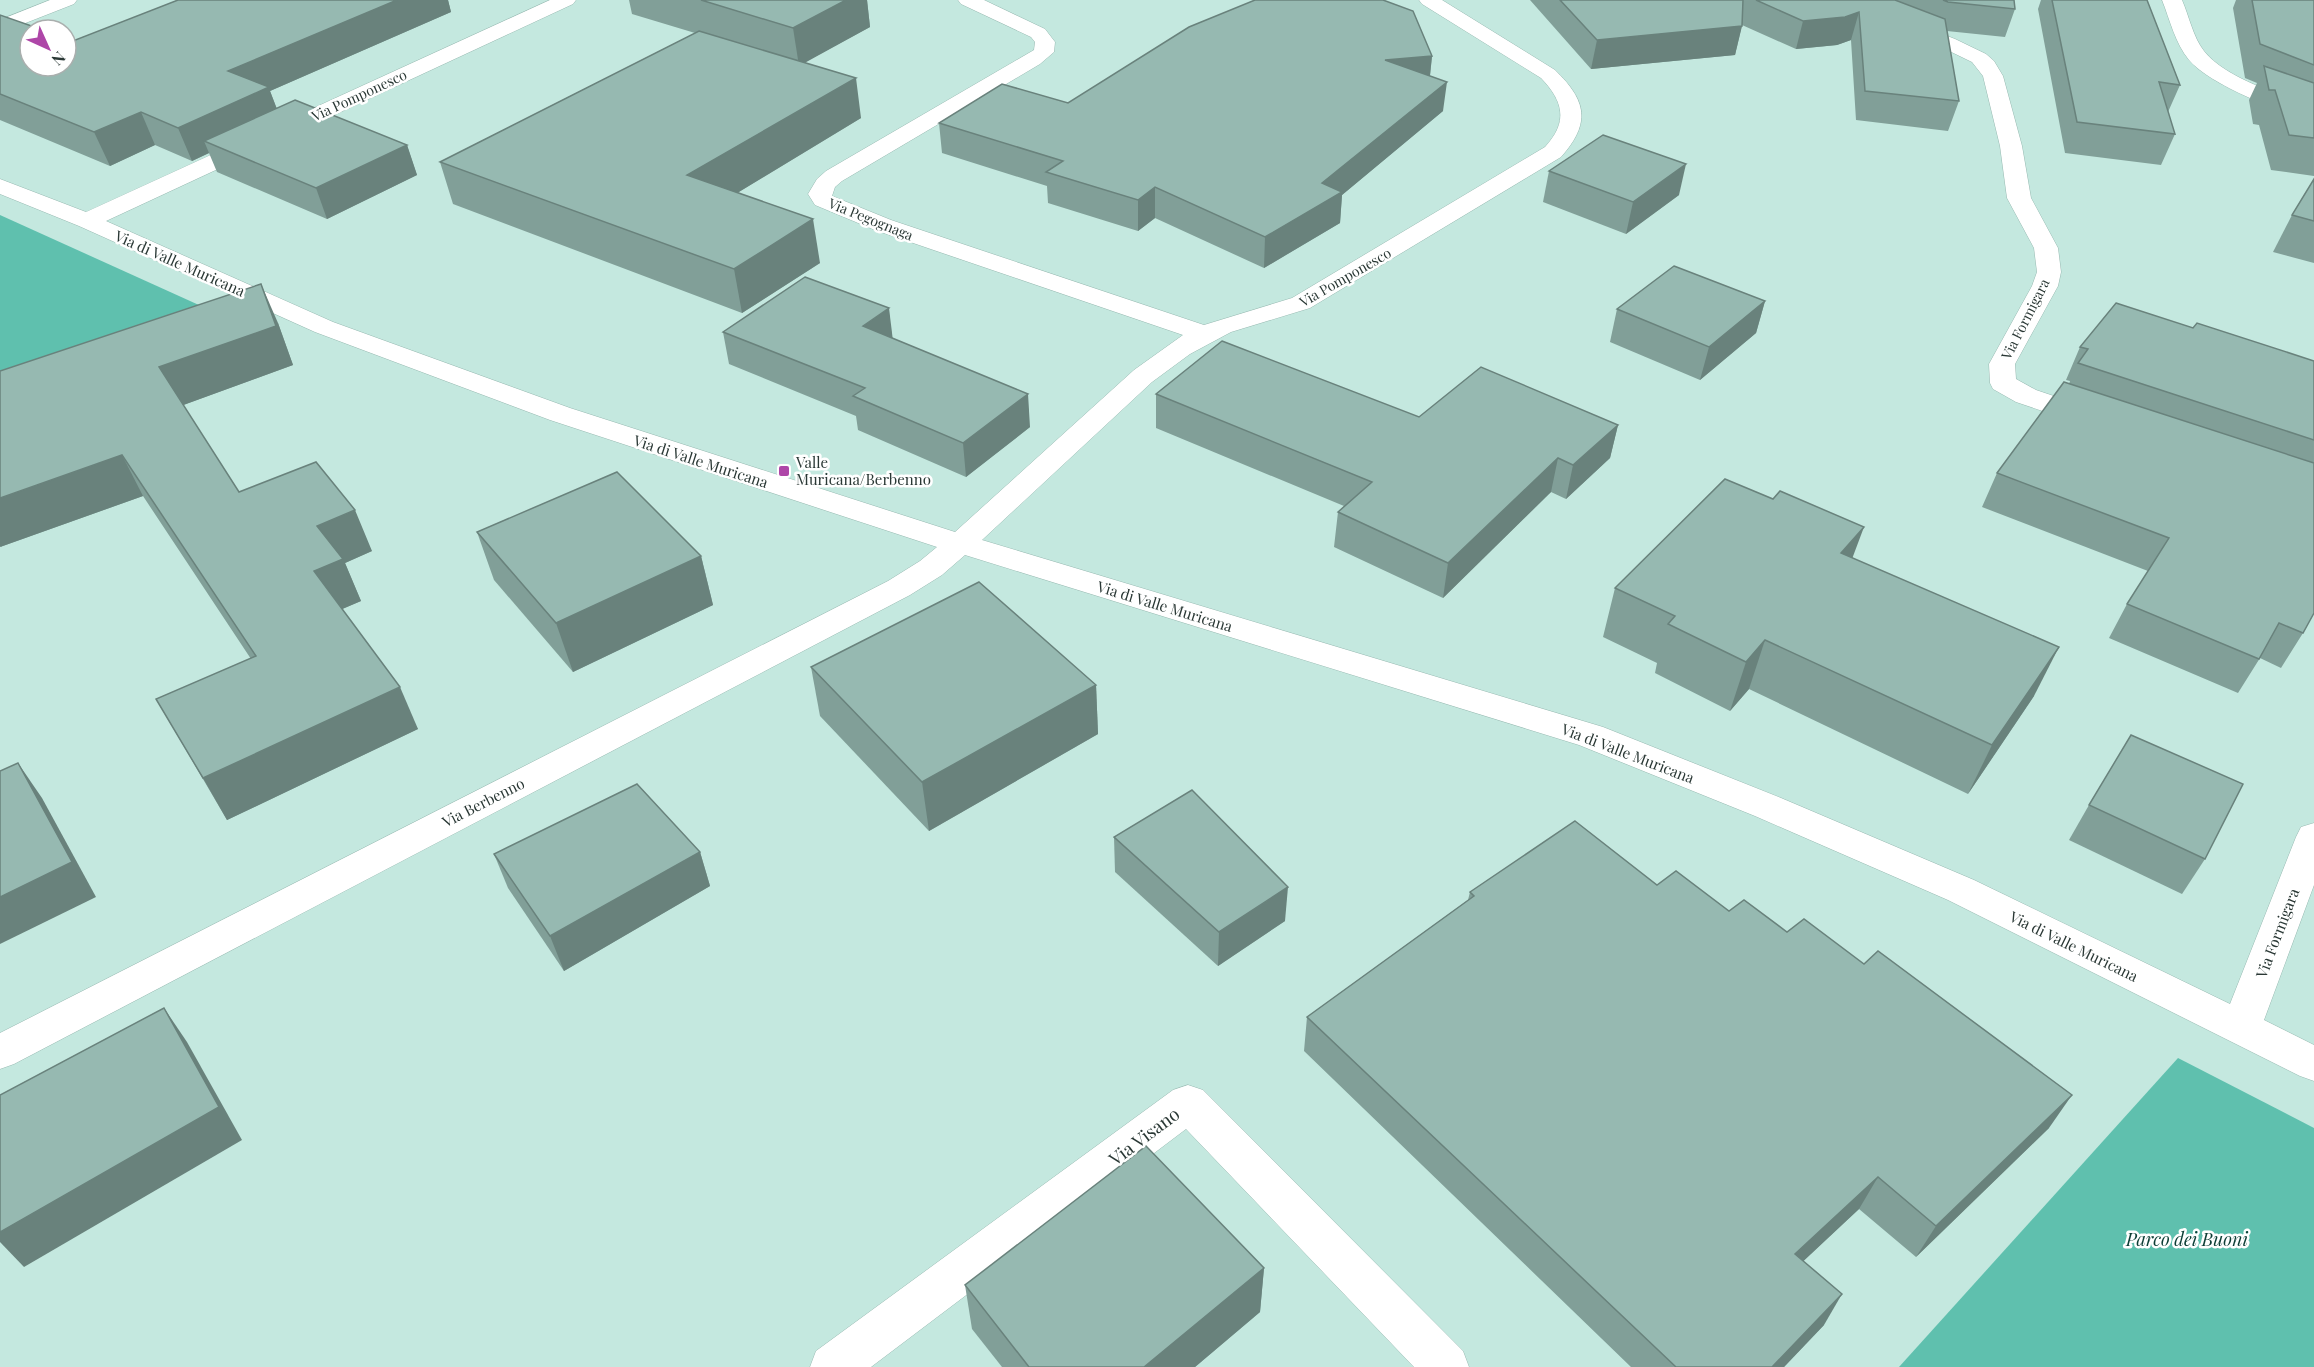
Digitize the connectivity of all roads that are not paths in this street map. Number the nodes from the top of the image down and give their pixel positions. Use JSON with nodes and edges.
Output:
{"nodes":[{"id":1,"x":67,"y":0,"type":"edge"},
{"id":2,"x":566,"y":0,"type":"edge"},
{"id":3,"x":968,"y":0,"type":"edge"},
{"id":4,"x":1429,"y":0,"type":"edge"},
{"id":5,"x":1836,"y":0,"type":"edge"},
{"id":6,"x":2172,"y":0,"type":"edge"},
{"id":7,"x":0,"y":27,"type":"edge"},
{"id":8,"x":2314,"y":115,"type":"edge"},
{"id":9,"x":0,"y":186,"type":"edge"},
{"id":10,"x":87,"y":221,"type":"junction"},
{"id":11,"x":1205,"y":334,"type":"junction"},
{"id":12,"x":2114,"y":426,"type":"edge"},
{"id":13,"x":961,"y":543,"type":"junction"},
{"id":14,"x":2314,"y":837,"type":"edge"},
{"id":15,"x":2241,"y":1028,"type":"junction"},
{"id":16,"x":0,"y":1052,"type":"edge"},
{"id":17,"x":2314,"y":1064,"type":"edge"},
{"id":18,"x":833,"y":1367,"type":"edge"},
{"id":19,"x":1446,"y":1367,"type":"edge"}],
"edges":[{"from":1,"to":7,"type":"street"},
{"from":2,"to":10,"type":"street","name":"Via Pomponesco"},
{"from":3,"to":11,"type":"street","name":"Via Pegognaga"},
{"from":4,"to":11,"type":"street","name":"Via Pomponesco"},
{"from":5,"to":12,"type":"street","name":"Via Formigara"},
{"from":6,"to":8,"type":"street"},
{"from":9,"to":10,"type":"street","name":"Via di Valle Muricana"},
{"from":10,"to":13,"type":"street","name":"Via di Valle Muricana"},
{"from":11,"to":13,"type":"street","name":"Via Pomponesco"},
{"from":13,"to":15,"type":"street","name":"Via di Valle Muricana"},
{"from":13,"to":16,"type":"street","name":"Via Berbenno"},
{"from":14,"to":15,"type":"street","name":"Via Formigara"},
{"from":15,"to":17,"type":"street","name":"Via di Valle Muricana"},
{"from":18,"to":19,"type":"street","name":"Via Visano"}]}
